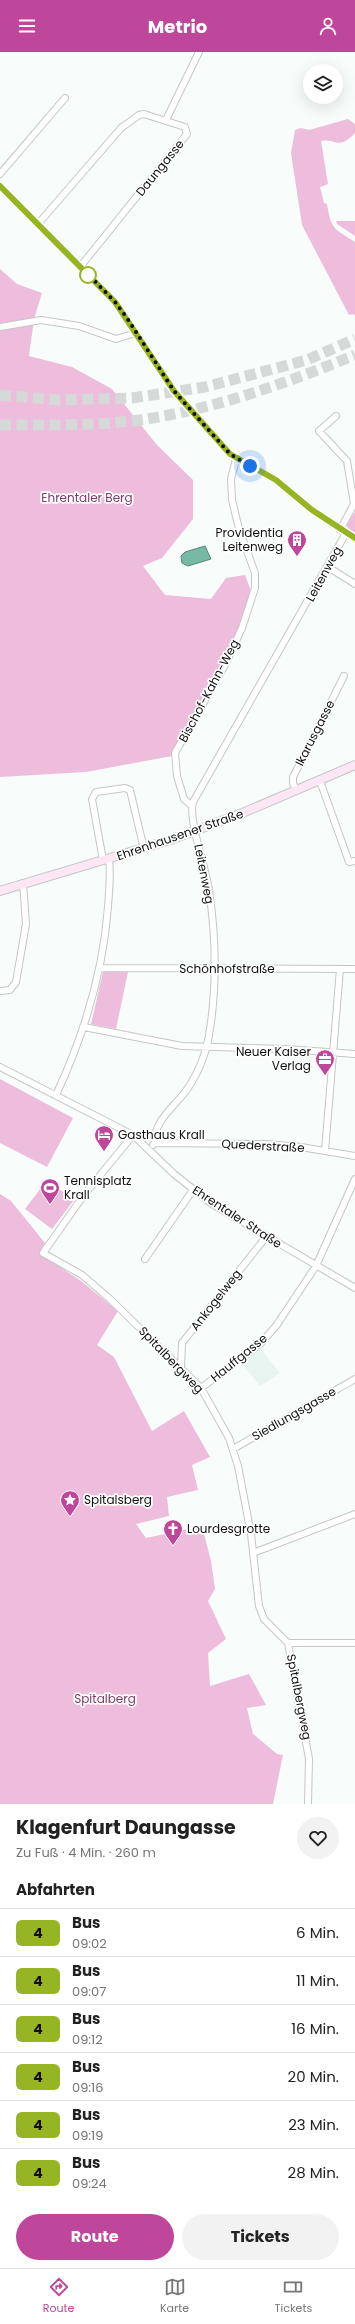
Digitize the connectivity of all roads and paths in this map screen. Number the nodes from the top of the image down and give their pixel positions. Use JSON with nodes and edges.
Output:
{"nodes":[{"id":1,"x":199,"y":52,"type":"edge"},
{"id":2,"x":65,"y":98,"type":"dead end"},
{"id":3,"x":166,"y":120,"type":"junction"},
{"id":4,"x":0,"y":174,"type":"edge"},
{"id":5,"x":0,"y":186,"type":"edge"},
{"id":6,"x":38,"y":224,"type":"junction"},
{"id":7,"x":80,"y":267,"type":"junction"},
{"id":8,"x":0,"y":327,"type":"edge"},
{"id":9,"x":136,"y":333,"type":"junction"},
{"id":10,"x":336,"y":416,"type":"dead end"},
{"id":11,"x":236,"y":459,"type":"junction"},
{"id":12,"x":343,"y":531,"type":"junction"},
{"id":13,"x":355,"y":538,"type":"edge"},
{"id":14,"x":328,"y":567,"type":"junction"},
{"id":15,"x":355,"y":584,"type":"edge"},
{"id":16,"x":344,"y":676,"type":"dead end"},
{"id":17,"x":355,"y":765,"type":"edge"},
{"id":18,"x":320,"y":781,"type":"junction"},
{"id":19,"x":296,"y":792,"type":"junction"},
{"id":20,"x":192,"y":806,"type":"junction"},
{"id":21,"x":195,"y":831,"type":"junction"},
{"id":22,"x":144,"y":849,"type":"junction"},
{"id":23,"x":106,"y":859,"type":"junction"},
{"id":24,"x":355,"y":861,"type":"edge"},
{"id":25,"x":23,"y":883,"type":"junction"},
{"id":26,"x":0,"y":891,"type":"edge"},
{"id":27,"x":100,"y":968,"type":"junction"},
{"id":28,"x":215,"y":969,"type":"junction"},
{"id":29,"x":340,"y":969,"type":"junction"},
{"id":30,"x":355,"y":969,"type":"edge"},
{"id":31,"x":0,"y":990,"type":"edge"},
{"id":32,"x":84,"y":1027,"type":"junction"},
{"id":33,"x":207,"y":1047,"type":"junction"},
{"id":34,"x":333,"y":1051,"type":"junction"},
{"id":35,"x":355,"y":1054,"type":"edge"},
{"id":36,"x":0,"y":1068,"type":"edge"},
{"id":37,"x":56,"y":1095,"type":"junction"},
{"id":38,"x":132,"y":1135,"type":"junction"},
{"id":39,"x":155,"y":1143,"type":"junction"},
{"id":40,"x":149,"y":1150,"type":"junction"},
{"id":41,"x":325,"y":1151,"type":"junction"},
{"id":42,"x":355,"y":1156,"type":"edge"},
{"id":43,"x":355,"y":1179,"type":"edge"},
{"id":44,"x":193,"y":1190,"type":"junction"},
{"id":45,"x":266,"y":1237,"type":"junction"},
{"id":46,"x":145,"y":1259,"type":"dead end"},
{"id":47,"x":316,"y":1266,"type":"junction"},
{"id":48,"x":355,"y":1288,"type":"edge"},
{"id":49,"x":181,"y":1368,"type":"junction"},
{"id":50,"x":355,"y":1379,"type":"edge"},
{"id":51,"x":201,"y":1388,"type":"junction"},
{"id":52,"x":233,"y":1449,"type":"junction"},
{"id":53,"x":355,"y":1514,"type":"edge"},
{"id":54,"x":253,"y":1552,"type":"junction"},
{"id":55,"x":288,"y":1643,"type":"junction"},
{"id":56,"x":355,"y":1643,"type":"edge"},
{"id":57,"x":308,"y":1804,"type":"edge"}],
"edges":[{"from":1,"to":3,"type":"street"},
{"from":2,"to":4,"type":"street"},
{"from":3,"to":6,"type":"street","name":"Daungasse"},
{"from":3,"to":7,"type":"street","name":"Daungasse"},
{"from":5,"to":6,"type":"street"},
{"from":6,"to":7,"type":"street"},
{"from":7,"to":9,"type":"street"},
{"from":8,"to":9,"type":"street"},
{"from":9,"to":11,"type":"street"},
{"from":10,"to":12,"type":"street","name":"Leitenweg"},
{"from":11,"to":12,"type":"street"},
{"from":11,"to":20,"type":"street","name":"Bischof-Kahn-Weg"},
{"from":12,"to":13,"type":"street"},
{"from":12,"to":14,"type":"street","name":"Leitenweg"},
{"from":14,"to":15,"type":"street"},
{"from":14,"to":20,"type":"street","name":"Leitenweg"},
{"from":16,"to":19,"type":"street","name":"Ikarusgasse"},
{"from":17,"to":18,"type":"street","name":"Ehrenhausener Straße"},
{"from":18,"to":19,"type":"street","name":"Ehrenhausener Straße"},
{"from":18,"to":24,"type":"street"},
{"from":19,"to":21,"type":"street","name":"Ehrenhausener Straße"},
{"from":20,"to":21,"type":"street","name":"Leitenweg"},
{"from":21,"to":22,"type":"street","name":"Ehrenhausener Straße"},
{"from":21,"to":28,"type":"street","name":"Leitenweg"},
{"from":22,"to":23,"type":"street","name":"Ehrenhausener Straße"},
{"from":22,"to":23,"type":"street"},
{"from":23,"to":25,"type":"street","name":"Ehrenhausener Straße"},
{"from":23,"to":27,"type":"street"},
{"from":25,"to":26,"type":"street","name":"Ehrenhausener Straße"},
{"from":25,"to":31,"type":"street"},
{"from":27,"to":28,"type":"street","name":"Schönhofstraße"},
{"from":27,"to":32,"type":"street"},
{"from":28,"to":29,"type":"street","name":"Schönhofstraße"},
{"from":28,"to":33,"type":"street","name":"Leitenweg"},
{"from":29,"to":30,"type":"street","name":"Schönhofstraße"},
{"from":29,"to":34,"type":"street"},
{"from":32,"to":33,"type":"street"},
{"from":32,"to":37,"type":"street"},
{"from":33,"to":34,"type":"street"},
{"from":33,"to":39,"type":"street","name":"Leitenweg"},
{"from":34,"to":35,"type":"street"},
{"from":34,"to":41,"type":"street"},
{"from":36,"to":37,"type":"street","name":"Ehrentaler Straße"},
{"from":37,"to":38,"type":"street","name":"Ehrentaler Straße"},
{"from":38,"to":40,"type":"street","name":"Ehrentaler Straße"},
{"from":38,"to":49,"type":"street","name":"Spitalbergweg"},
{"from":39,"to":40,"type":"street"},
{"from":39,"to":41,"type":"street","name":"Quederstraße"},
{"from":40,"to":44,"type":"street","name":"Ehrentaler Straße"},
{"from":41,"to":42,"type":"street","name":"Quederstraße"},
{"from":43,"to":47,"type":"street","name":"Hauffgasse"},
{"from":44,"to":45,"type":"street","name":"Ehrentaler Straße"},
{"from":44,"to":46,"type":"street"},
{"from":45,"to":47,"type":"street","name":"Ehrentaler Straße"},
{"from":45,"to":49,"type":"street","name":"Ankogelweg"},
{"from":47,"to":48,"type":"street","name":"Ehrentaler Straße"},
{"from":47,"to":51,"type":"street","name":"Hauffgasse"},
{"from":49,"to":51,"type":"street","name":"Spitalbergweg"},
{"from":50,"to":52,"type":"street","name":"Siedlungsgasse"},
{"from":51,"to":52,"type":"street","name":"Spitalbergweg"},
{"from":52,"to":54,"type":"street","name":"Spitalbergweg"},
{"from":53,"to":54,"type":"street"},
{"from":54,"to":55,"type":"street","name":"Spitalbergweg"},
{"from":55,"to":56,"type":"street"},
{"from":55,"to":57,"type":"street","name":"Spitalbergweg"}]}
